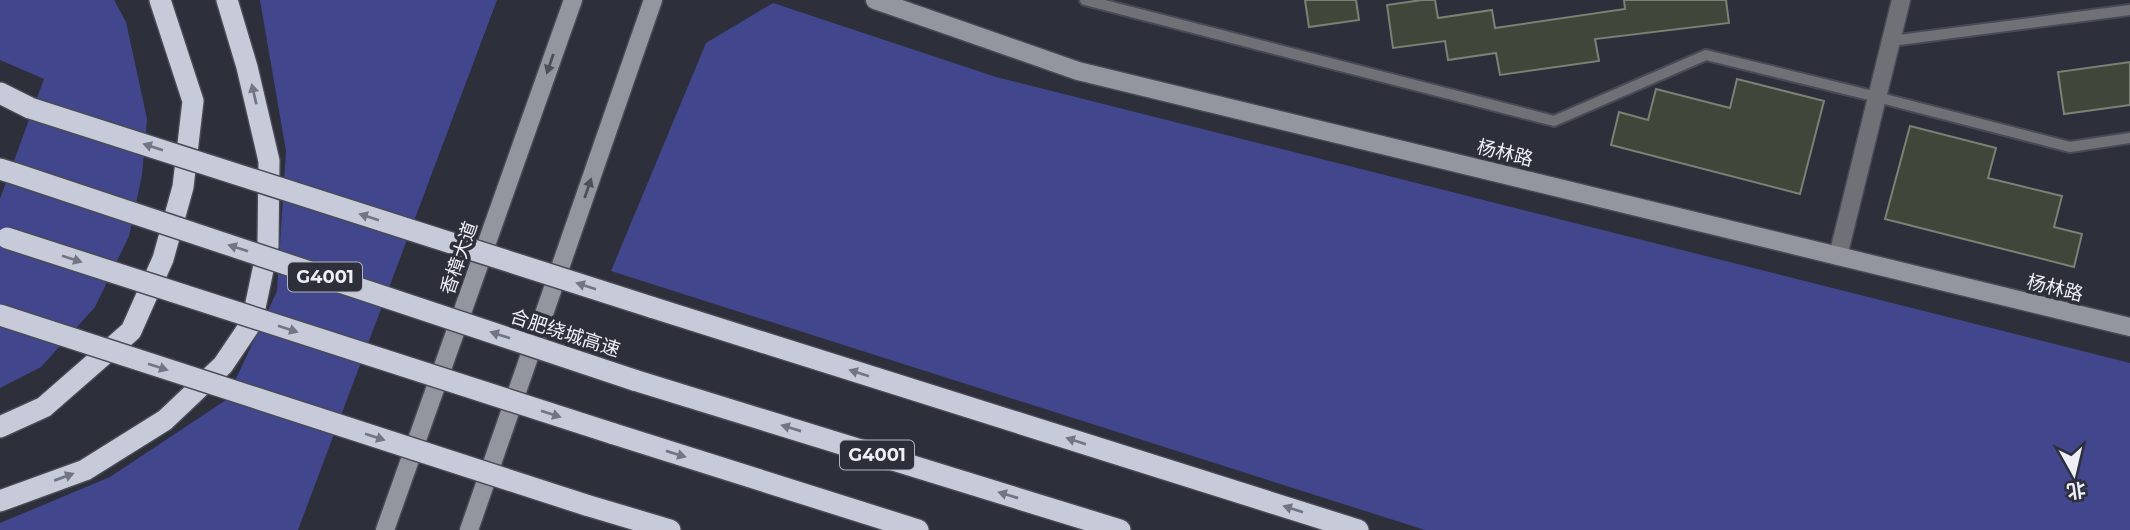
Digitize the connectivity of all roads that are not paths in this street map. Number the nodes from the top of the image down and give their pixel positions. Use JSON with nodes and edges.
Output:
{"nodes":[{"id":1,"x":160,"y":0,"type":"edge"},
{"id":2,"x":227,"y":0,"type":"edge"},
{"id":3,"x":573,"y":0,"type":"edge"},
{"id":4,"x":653,"y":0,"type":"edge"},
{"id":5,"x":875,"y":0,"type":"edge"},
{"id":6,"x":1085,"y":0,"type":"edge"},
{"id":7,"x":1901,"y":0,"type":"edge"},
{"id":8,"x":2130,"y":10,"type":"edge"},
{"id":9,"x":1891,"y":41,"type":"junction"},
{"id":10,"x":0,"y":93,"type":"edge"},
{"id":11,"x":1877,"y":97,"type":"junction"},
{"id":12,"x":2130,"y":138,"type":"edge"},
{"id":13,"x":8,"y":171,"type":"edge"},
{"id":14,"x":4,"y":236,"type":"edge"},
{"id":15,"x":1838,"y":256,"type":"junction"},
{"id":16,"x":0,"y":315,"type":"edge"},
{"id":17,"x":2130,"y":327,"type":"edge"},
{"id":18,"x":0,"y":427,"type":"edge"},
{"id":19,"x":0,"y":500,"type":"edge"},
{"id":20,"x":385,"y":530,"type":"edge"},
{"id":21,"x":469,"y":530,"type":"edge"},
{"id":22,"x":670,"y":530,"type":"edge"},
{"id":23,"x":918,"y":530,"type":"edge"},
{"id":24,"x":1120,"y":530,"type":"edge"},
{"id":25,"x":1358,"y":530,"type":"edge"}],
"edges":[{"from":1,"to":18,"type":"highway"},
{"from":19,"to":2,"type":"highway","one_way":true},
{"from":3,"to":20,"type":"street","name":"香樟大道","one_way":true},
{"from":21,"to":4,"type":"street","one_way":true},
{"from":5,"to":15,"type":"street","name":"杨林路"},
{"from":6,"to":11,"type":"lane"},
{"from":7,"to":9,"type":"street"},
{"from":8,"to":9,"type":"lane"},
{"from":9,"to":11,"type":"street"},
{"from":25,"to":10,"type":"highway","one_way":true,"bridge":true},
{"from":11,"to":12,"type":"lane"},
{"from":11,"to":15,"type":"street"},
{"from":24,"to":13,"type":"highway","name":"合肥绕城高速","number":"G4001","one_way":true,"bridge":true},
{"from":14,"to":23,"type":"highway","one_way":true,"bridge":true},
{"from":15,"to":17,"type":"street","name":"杨林路"},
{"from":16,"to":22,"type":"highway","one_way":true,"bridge":true}]}
